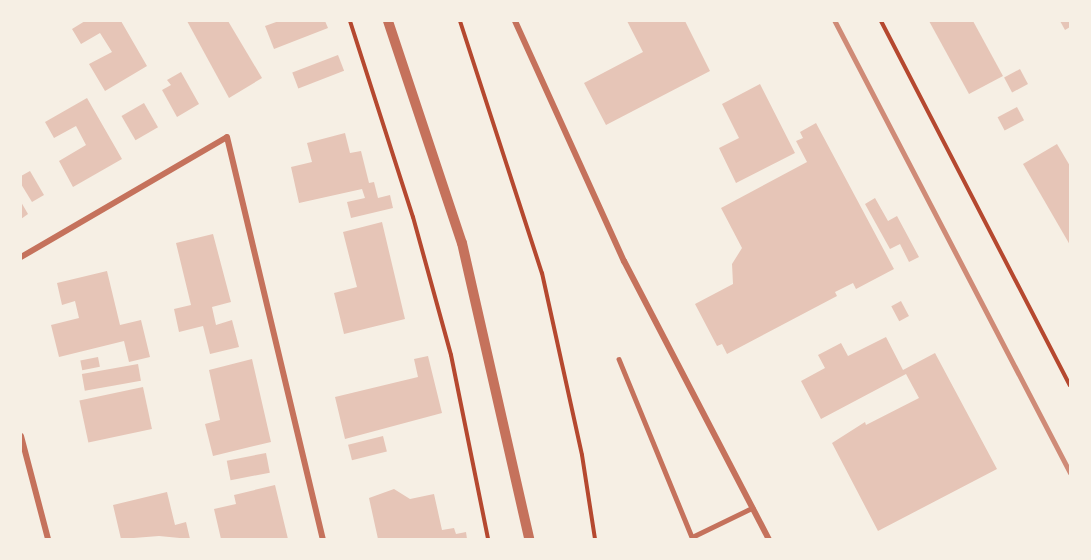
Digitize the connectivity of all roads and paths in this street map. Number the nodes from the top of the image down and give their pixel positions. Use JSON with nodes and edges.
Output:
{"nodes":[{"id":1,"x":350,"y":21,"type":"edge"},
{"id":2,"x":388,"y":21,"type":"edge"},
{"id":3,"x":460,"y":21,"type":"edge"},
{"id":4,"x":515,"y":21,"type":"edge"},
{"id":5,"x":881,"y":21,"type":"edge"},
{"id":6,"x":21,"y":257,"type":"edge"},
{"id":7,"x":619,"y":359,"type":"dead end"},
{"id":8,"x":1070,"y":385,"type":"edge"},
{"id":9,"x":21,"y":436,"type":"edge"},
{"id":10,"x":752,"y":508,"type":"junction"},
{"id":11,"x":48,"y":539,"type":"edge"},
{"id":12,"x":323,"y":539,"type":"edge"},
{"id":13,"x":488,"y":539,"type":"edge"},
{"id":14,"x":529,"y":539,"type":"edge"},
{"id":15,"x":595,"y":539,"type":"edge"},
{"id":16,"x":769,"y":539,"type":"edge"}],
"edges":[{"from":1,"to":13,"type":"path"},
{"from":2,"to":14,"type":"street"},
{"from":3,"to":15,"type":"path"},
{"from":4,"to":10,"type":"street"},
{"from":5,"to":8,"type":"path"},
{"from":6,"to":12,"type":"street"},
{"from":7,"to":10,"type":"lane"},
{"from":9,"to":11,"type":"street"},
{"from":10,"to":16,"type":"street"}]}
